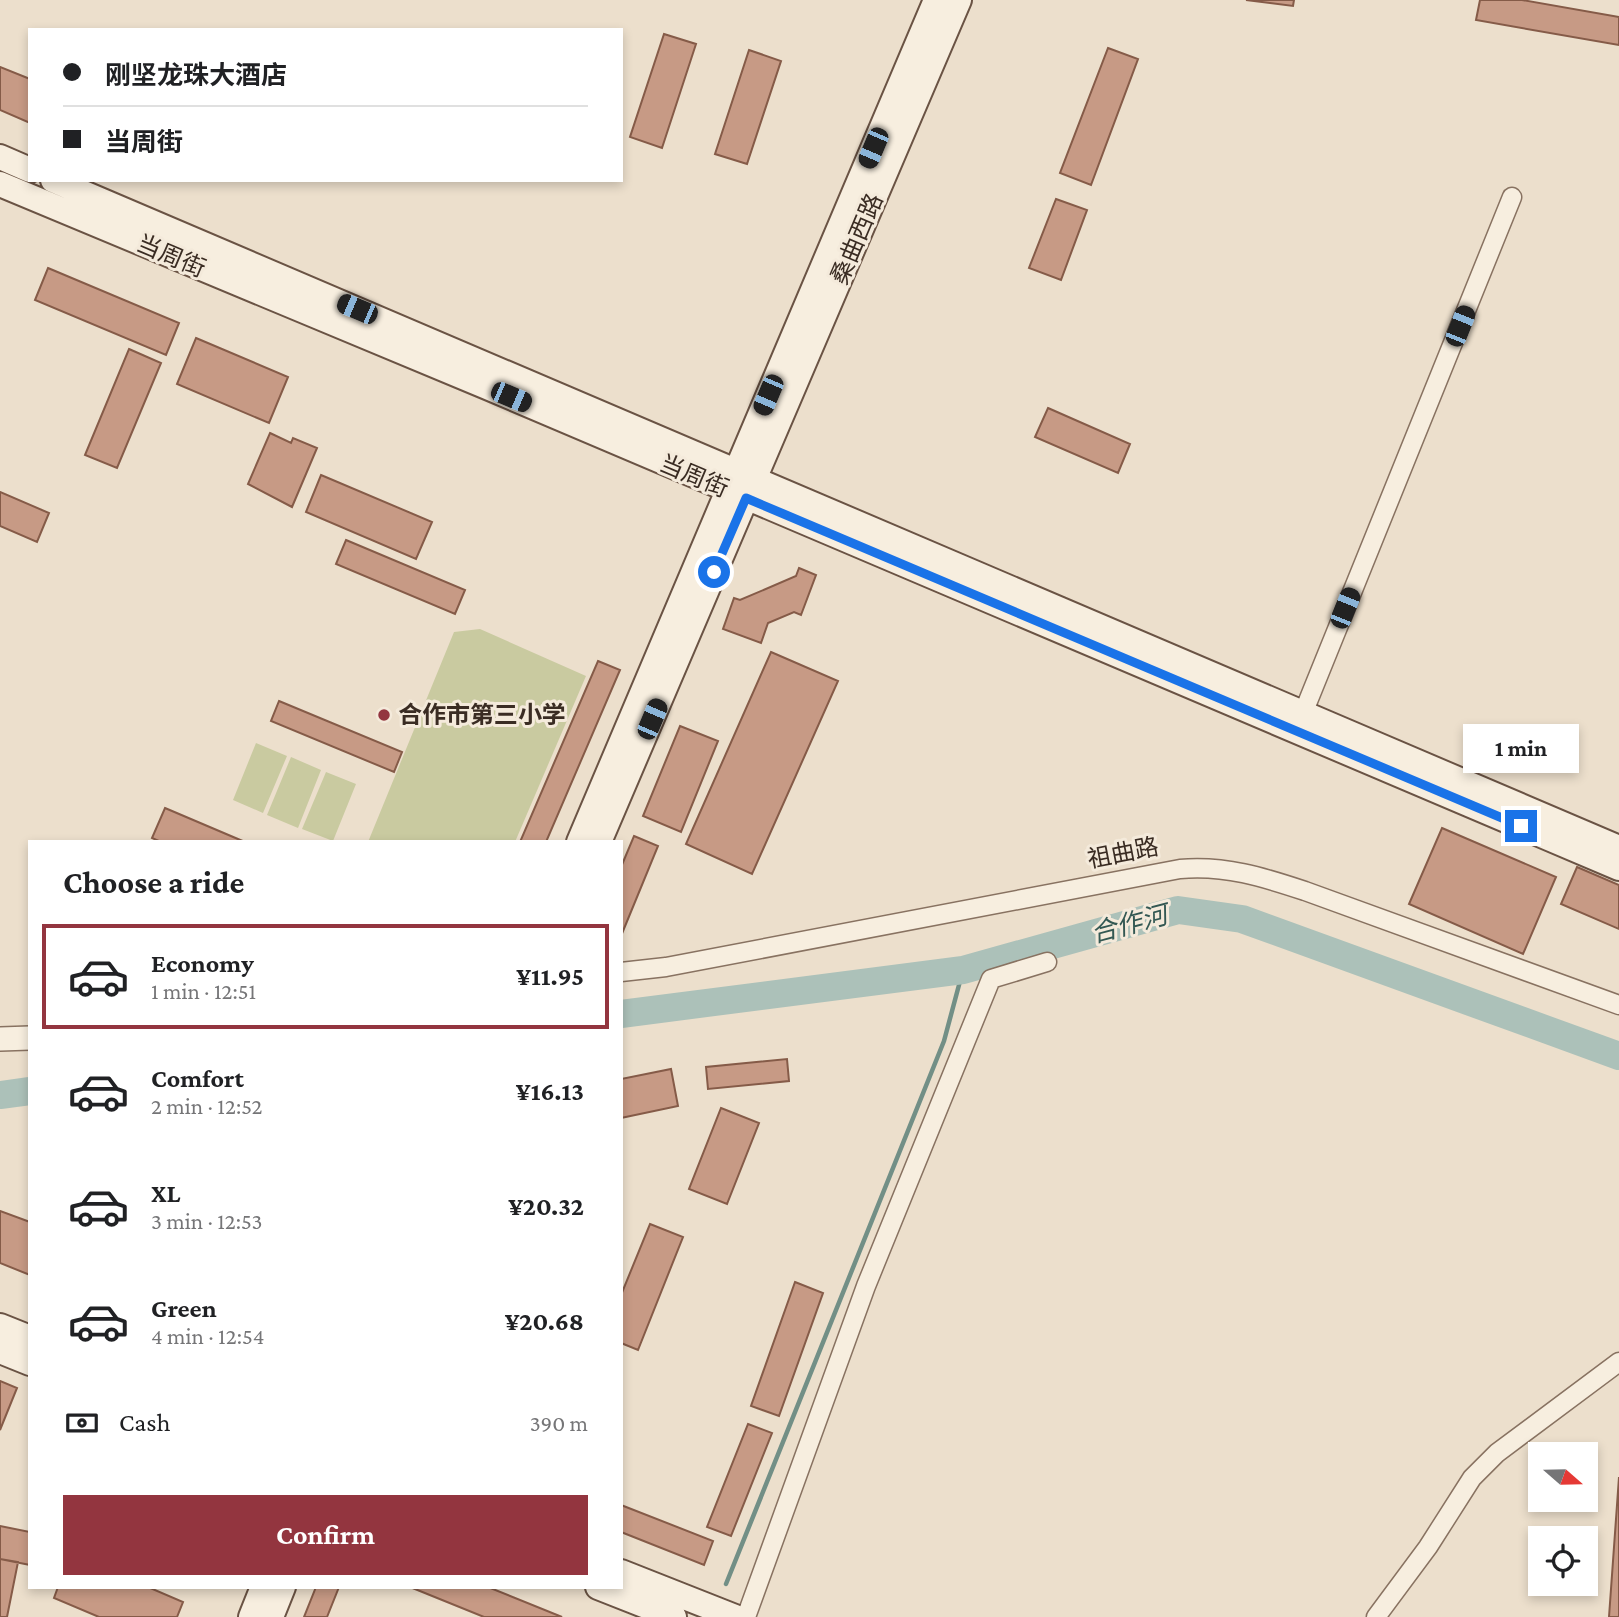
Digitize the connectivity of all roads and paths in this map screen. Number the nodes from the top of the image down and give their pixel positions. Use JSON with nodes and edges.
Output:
{"nodes":[{"id":1,"x":936,"y":0,"type":"edge"},
{"id":2,"x":959,"y":0,"type":"edge"},
{"id":3,"x":0,"y":157,"type":"edge"},
{"id":4,"x":28,"y":169,"type":"edge"},
{"id":5,"x":58,"y":182,"type":"edge"},
{"id":6,"x":0,"y":184,"type":"edge"},
{"id":7,"x":1512,"y":197,"type":"dead end"},
{"id":8,"x":741,"y":484,"type":"junction"},
{"id":9,"x":1304,"y":711,"type":"junction"},
{"id":10,"x":580,"y":840,"type":"edge"},
{"id":11,"x":600,"y":840,"type":"edge"},
{"id":12,"x":1619,"y":848,"type":"edge"},
{"id":13,"x":1619,"y":868,"type":"edge"},
{"id":14,"x":1046,"y":962,"type":"dead end"},
{"id":15,"x":623,"y":972,"type":"edge"},
{"id":16,"x":1619,"y":1005,"type":"edge"},
{"id":17,"x":28,"y":1038,"type":"edge"},
{"id":18,"x":0,"y":1039,"type":"edge"},
{"id":19,"x":0,"y":1326,"type":"edge"},
{"id":20,"x":28,"y":1337,"type":"edge"},
{"id":21,"x":0,"y":1351,"type":"edge"},
{"id":22,"x":28,"y":1362,"type":"edge"},
{"id":23,"x":1619,"y":1362,"type":"edge"},
{"id":24,"x":623,"y":1573,"type":"edge"},
{"id":25,"x":262,"y":1589,"type":"edge"},
{"id":26,"x":282,"y":1589,"type":"edge"},
{"id":27,"x":603,"y":1589,"type":"edge"},
{"id":28,"x":251,"y":1617,"type":"edge"},
{"id":29,"x":271,"y":1617,"type":"edge"},
{"id":30,"x":674,"y":1617,"type":"edge"},
{"id":31,"x":735,"y":1617,"type":"edge"},
{"id":32,"x":746,"y":1617,"type":"edge"},
{"id":33,"x":1376,"y":1617,"type":"edge"}],
"edges":[{"from":1,"to":8,"type":"main road","name":"桑曲西路"},
{"from":2,"to":8,"type":"main road","name":"桑曲西路"},
{"from":3,"to":4,"type":"main road"},
{"from":5,"to":8,"type":"main road","name":"当周街"},
{"from":6,"to":8,"type":"main road","name":"当周街"},
{"from":7,"to":9,"type":"street"},
{"from":8,"to":9,"type":"main road","name":"当周街"},
{"from":8,"to":10,"type":"main road"},
{"from":8,"to":11,"type":"main road"},
{"from":8,"to":13,"type":"main road","name":"当周街"},
{"from":9,"to":12,"type":"main road","name":"当周街"},
{"from":14,"to":32,"type":"street"},
{"from":15,"to":16,"type":"street","name":"祖曲路"},
{"from":17,"to":18,"type":"street"},
{"from":19,"to":20,"type":"main road"},
{"from":21,"to":22,"type":"main road"},
{"from":23,"to":33,"type":"street"},
{"from":24,"to":31,"type":"main road"},
{"from":25,"to":28,"type":"main road"},
{"from":26,"to":29,"type":"main road"},
{"from":27,"to":30,"type":"main road"}]}
